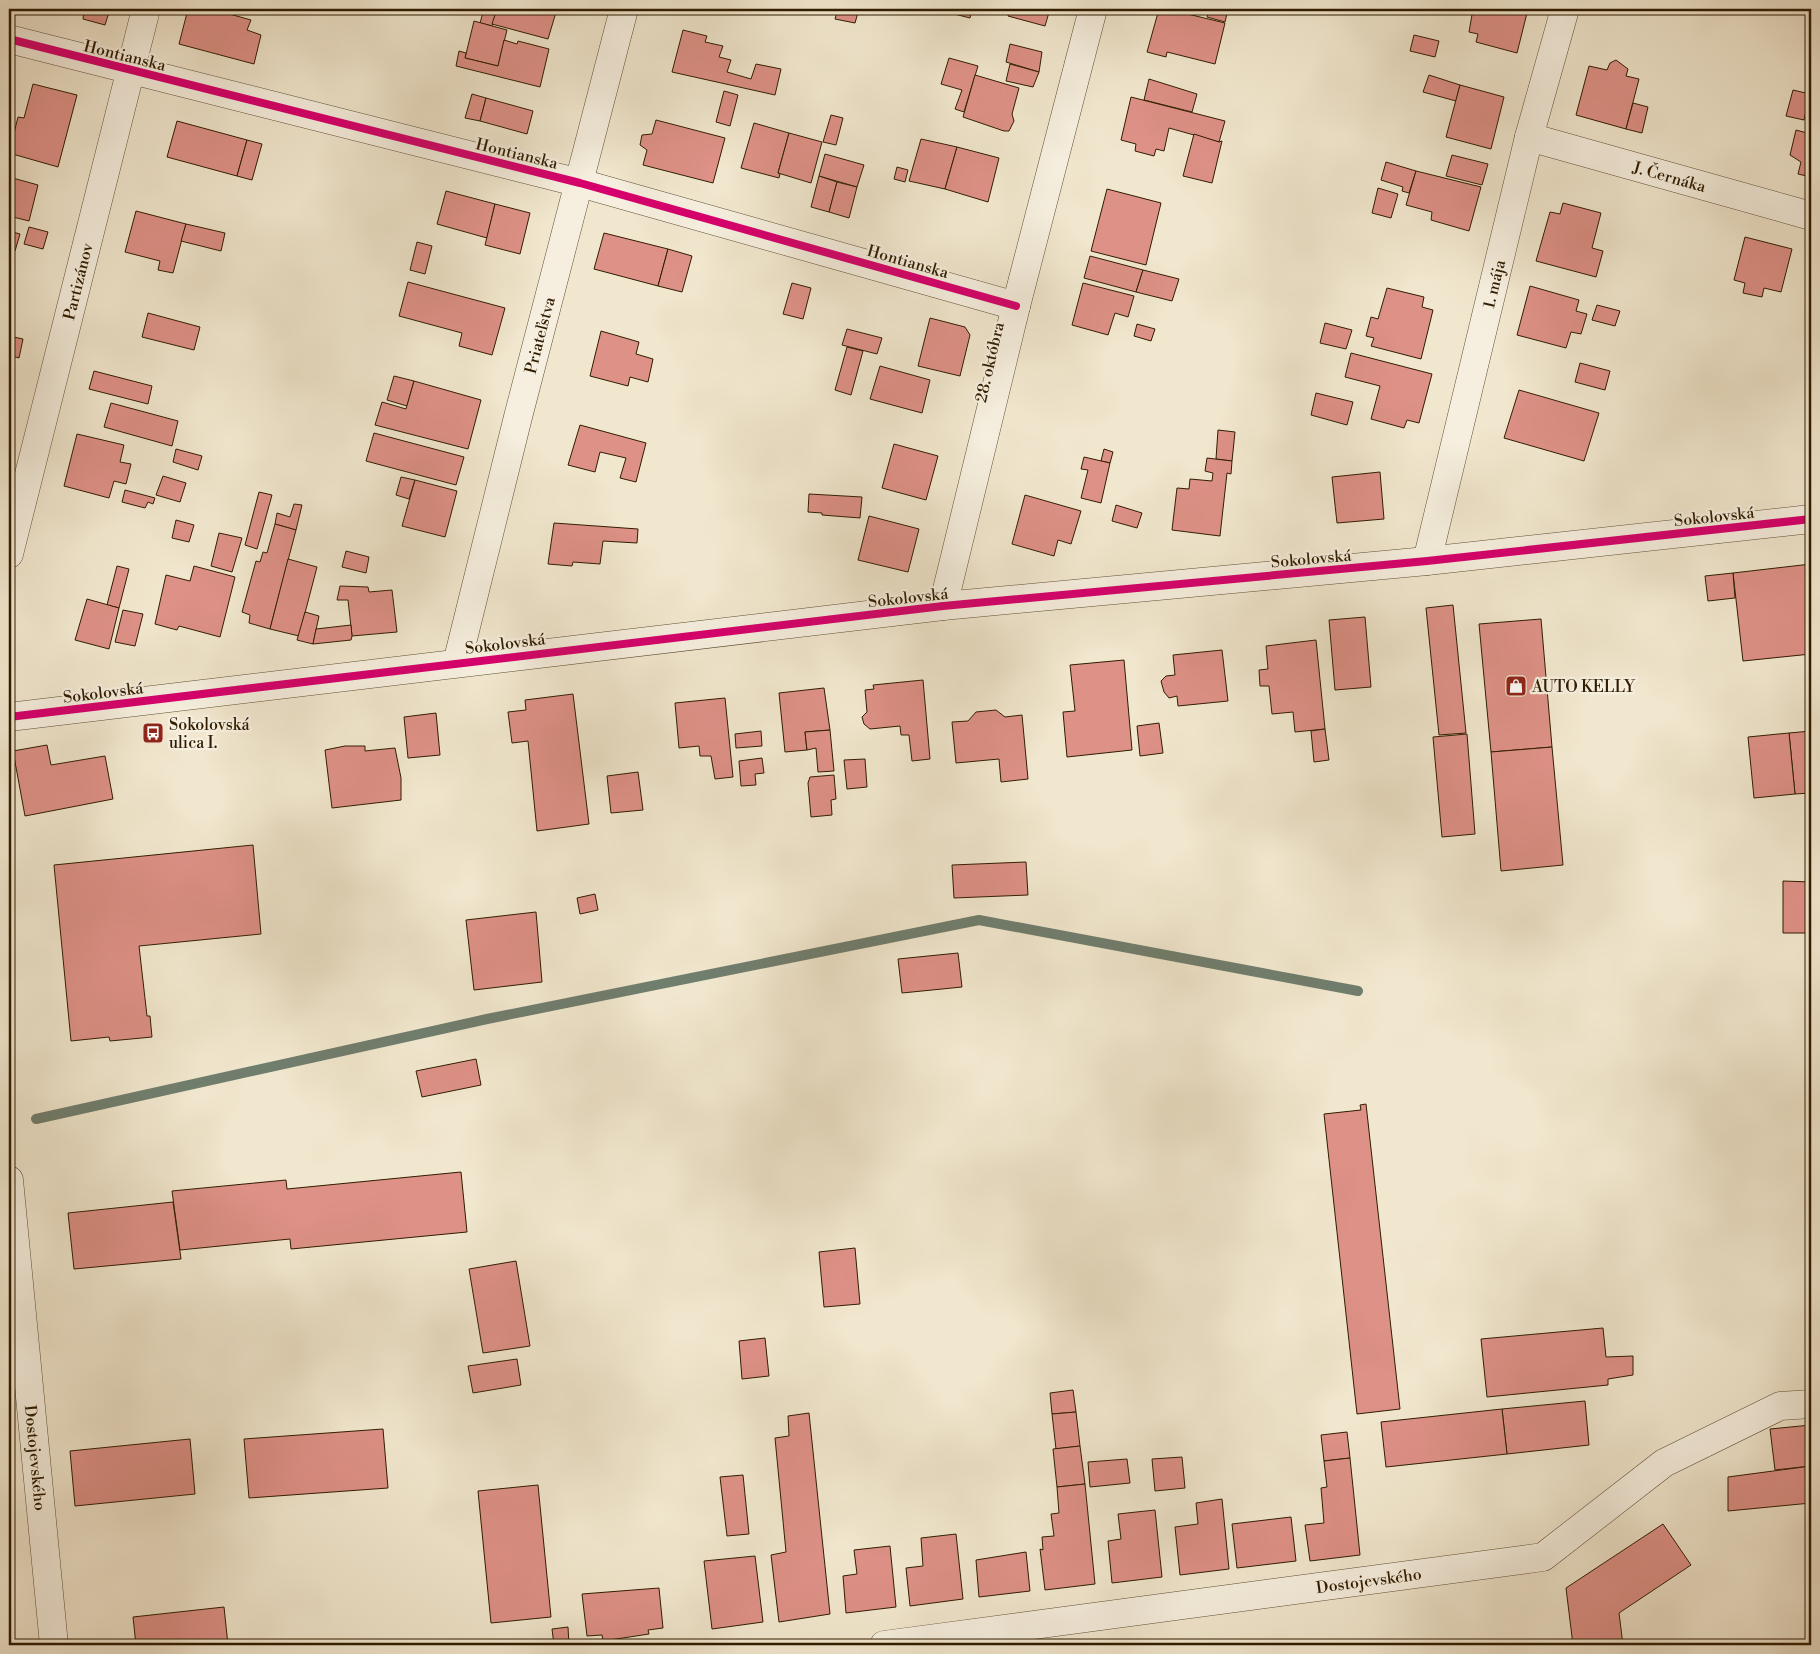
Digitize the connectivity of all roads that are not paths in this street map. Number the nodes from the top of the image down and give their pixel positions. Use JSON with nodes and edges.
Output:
{"nodes":[{"id":1,"x":146,"y":9,"type":"edge"},
{"id":2,"x":624,"y":9,"type":"edge"},
{"id":3,"x":1093,"y":9,"type":"edge"},
{"id":4,"x":1565,"y":9,"type":"edge"},
{"id":5,"x":9,"y":39,"type":"edge"},
{"id":6,"x":130,"y":71,"type":"junction"},
{"id":7,"x":1529,"y":137,"type":"junction"},
{"id":8,"x":580,"y":183,"type":"junction"},
{"id":9,"x":1811,"y":216,"type":"edge"},
{"id":10,"x":1016,"y":306,"type":"junction"},
{"id":11,"x":1811,"y":519,"type":"edge"},
{"id":12,"x":9,"y":554,"type":"edge"},
{"id":13,"x":1427,"y":561,"type":"junction"},
{"id":14,"x":943,"y":606,"type":"junction"},
{"id":15,"x":457,"y":663,"type":"junction"},
{"id":16,"x":9,"y":717,"type":"edge"},
{"id":17,"x":9,"y":1180,"type":"edge"},
{"id":18,"x":1811,"y":1404,"type":"edge"},
{"id":19,"x":54,"y":1645,"type":"edge"},
{"id":20,"x":884,"y":1645,"type":"edge"}],
"edges":[{"from":1,"to":6,"type":"street","name":"Partizánov"},
{"from":2,"to":8,"type":"street","name":"Priateľstva"},
{"from":3,"to":10,"type":"street","name":"28. októbra"},
{"from":4,"to":7,"type":"street","name":"1. mája"},
{"from":5,"to":6,"type":"street","name":"Hontianska"},
{"from":6,"to":8,"type":"street","name":"Hontianska"},
{"from":6,"to":12,"type":"street","name":"Partizánov"},
{"from":7,"to":9,"type":"street","name":"J. Černáka"},
{"from":7,"to":13,"type":"street","name":"1. mája"},
{"from":8,"to":10,"type":"street","name":"Hontianska"},
{"from":8,"to":15,"type":"street","name":"Priateľstva"},
{"from":10,"to":14,"type":"street","name":"28. októbra"},
{"from":11,"to":13,"type":"street","name":"Sokolovská"},
{"from":13,"to":14,"type":"street","name":"Sokolovská"},
{"from":14,"to":15,"type":"street","name":"Sokolovská"},
{"from":15,"to":16,"type":"street","name":"Sokolovská"},
{"from":17,"to":19,"type":"street","name":"Dostojevského"},
{"from":18,"to":20,"type":"street","name":"Dostojevského"}]}
